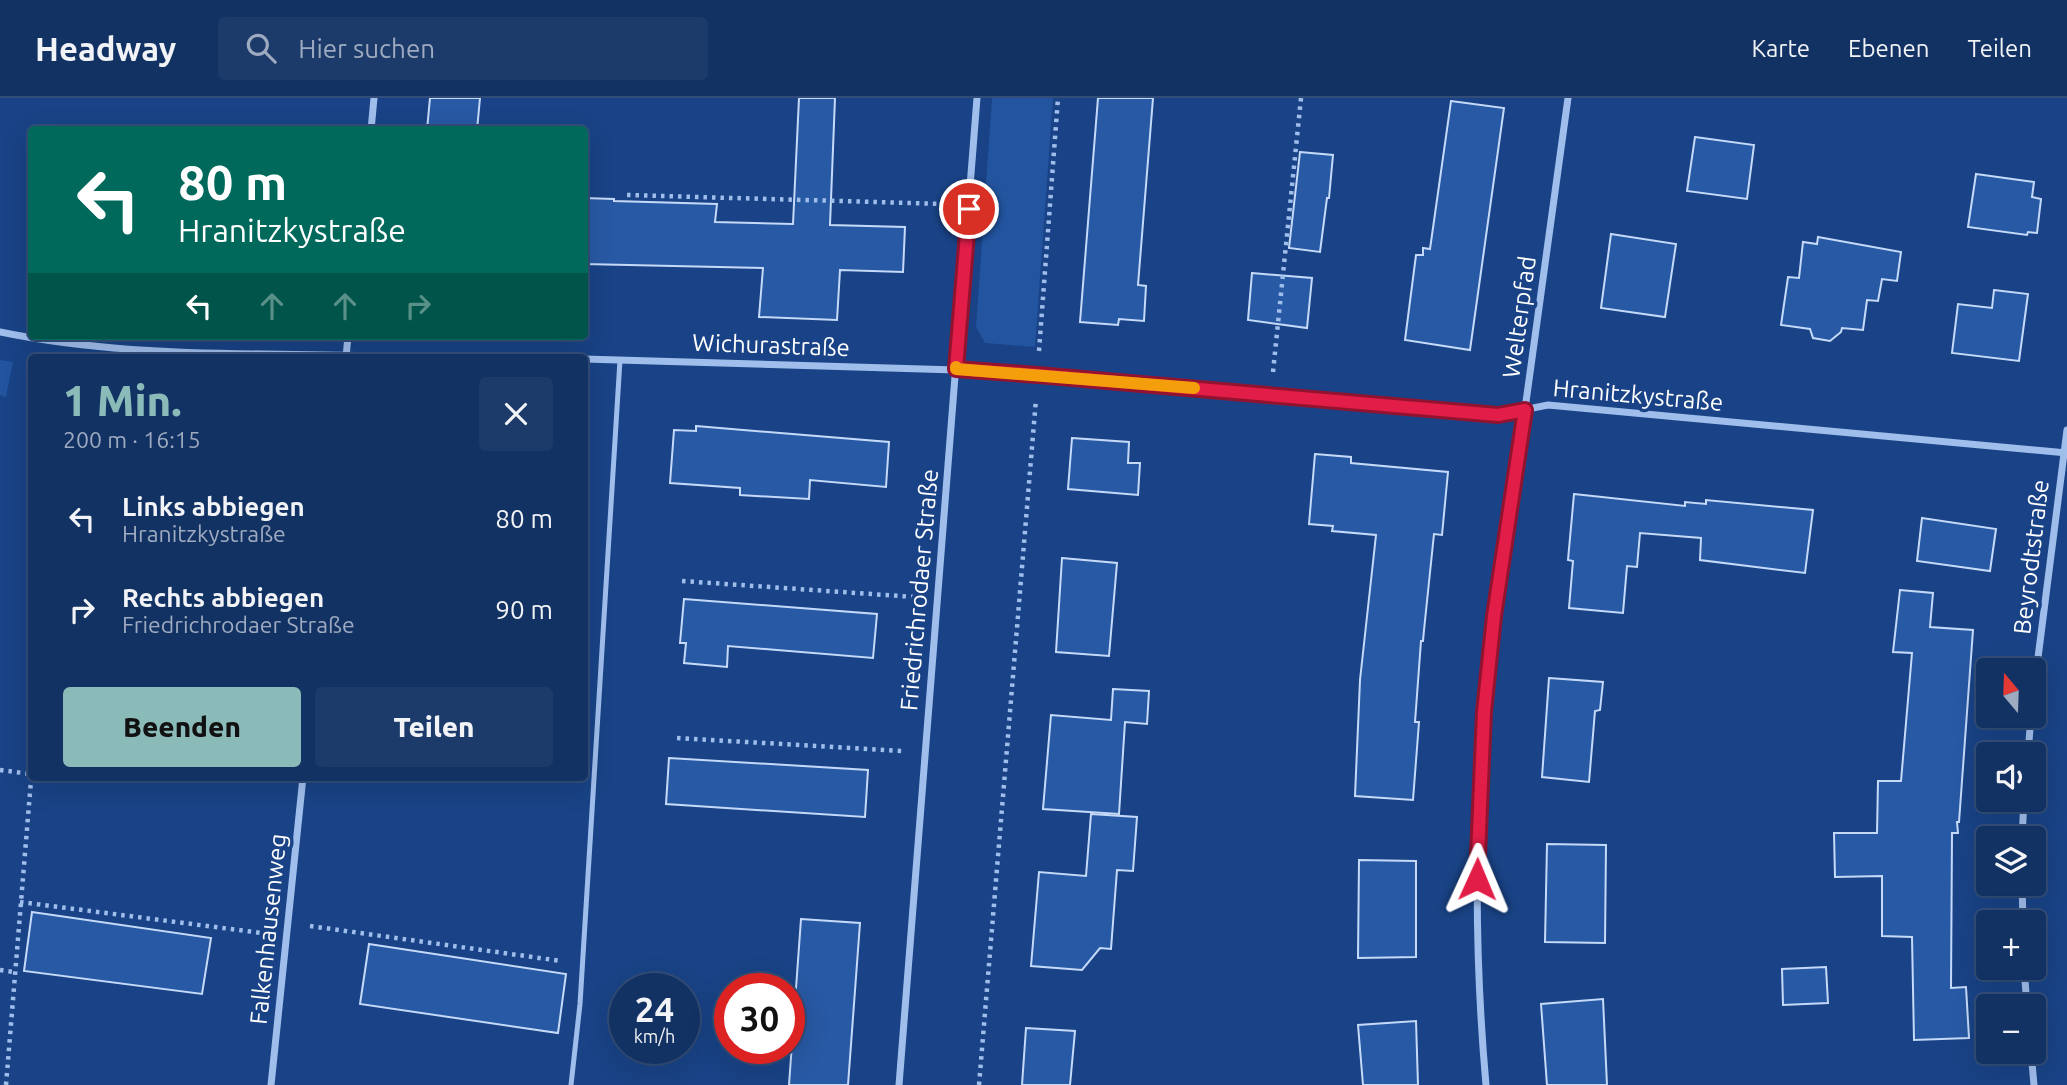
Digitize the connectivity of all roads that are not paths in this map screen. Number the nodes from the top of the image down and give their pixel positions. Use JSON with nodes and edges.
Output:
{"nodes":[{"id":1,"x":374,"y":98,"type":"edge"},
{"id":2,"x":978,"y":98,"type":"edge"},
{"id":3,"x":1568,"y":98,"type":"edge"},
{"id":4,"x":370,"y":126,"type":"edge"},
{"id":5,"x":0,"y":332,"type":"edge"},
{"id":6,"x":28,"y":338,"type":"edge"},
{"id":7,"x":44,"y":340,"type":"edge"},
{"id":8,"x":255,"y":354,"type":"edge"},
{"id":9,"x":588,"y":359,"type":"edge"},
{"id":10,"x":620,"y":360,"type":"junction"},
{"id":11,"x":956,"y":369,"type":"junction"},
{"id":12,"x":1525,"y":410,"type":"junction"},
{"id":13,"x":2067,"y":430,"type":"edge"},
{"id":14,"x":2065,"y":452,"type":"edge"},
{"id":15,"x":2038,"y":658,"type":"edge"},
{"id":16,"x":303,"y":781,"type":"edge"},
{"id":17,"x":2032,"y":1064,"type":"edge"},
{"id":18,"x":271,"y":1085,"type":"edge"},
{"id":19,"x":572,"y":1085,"type":"edge"},
{"id":20,"x":899,"y":1085,"type":"edge"},
{"id":21,"x":1486,"y":1085,"type":"edge"},
{"id":22,"x":2034,"y":1085,"type":"edge"}],
"edges":[{"from":1,"to":4,"type":"street"},
{"from":2,"to":11,"type":"street","name":"Friedrichrodaer Straße"},
{"from":3,"to":12,"type":"street","name":"Welterpfad"},
{"from":5,"to":6,"type":"street"},
{"from":7,"to":8,"type":"street"},
{"from":9,"to":10,"type":"street","name":"Wichurastraße"},
{"from":10,"to":11,"type":"street","name":"Wichurastraße"},
{"from":10,"to":19,"type":"lane"},
{"from":11,"to":12,"type":"street","name":"Hranitzkystraße"},
{"from":11,"to":20,"type":"street","name":"Friedrichrodaer Straße"},
{"from":12,"to":14,"type":"street","name":"Hranitzkystraße"},
{"from":12,"to":21,"type":"street","name":"Welterpfad"},
{"from":13,"to":14,"type":"street","name":"Beyrodtstraße"},
{"from":14,"to":15,"type":"street","name":"Beyrodtstraße"},
{"from":16,"to":18,"type":"street","name":"Falkenhausenweg"},
{"from":17,"to":22,"type":"street"}]}
